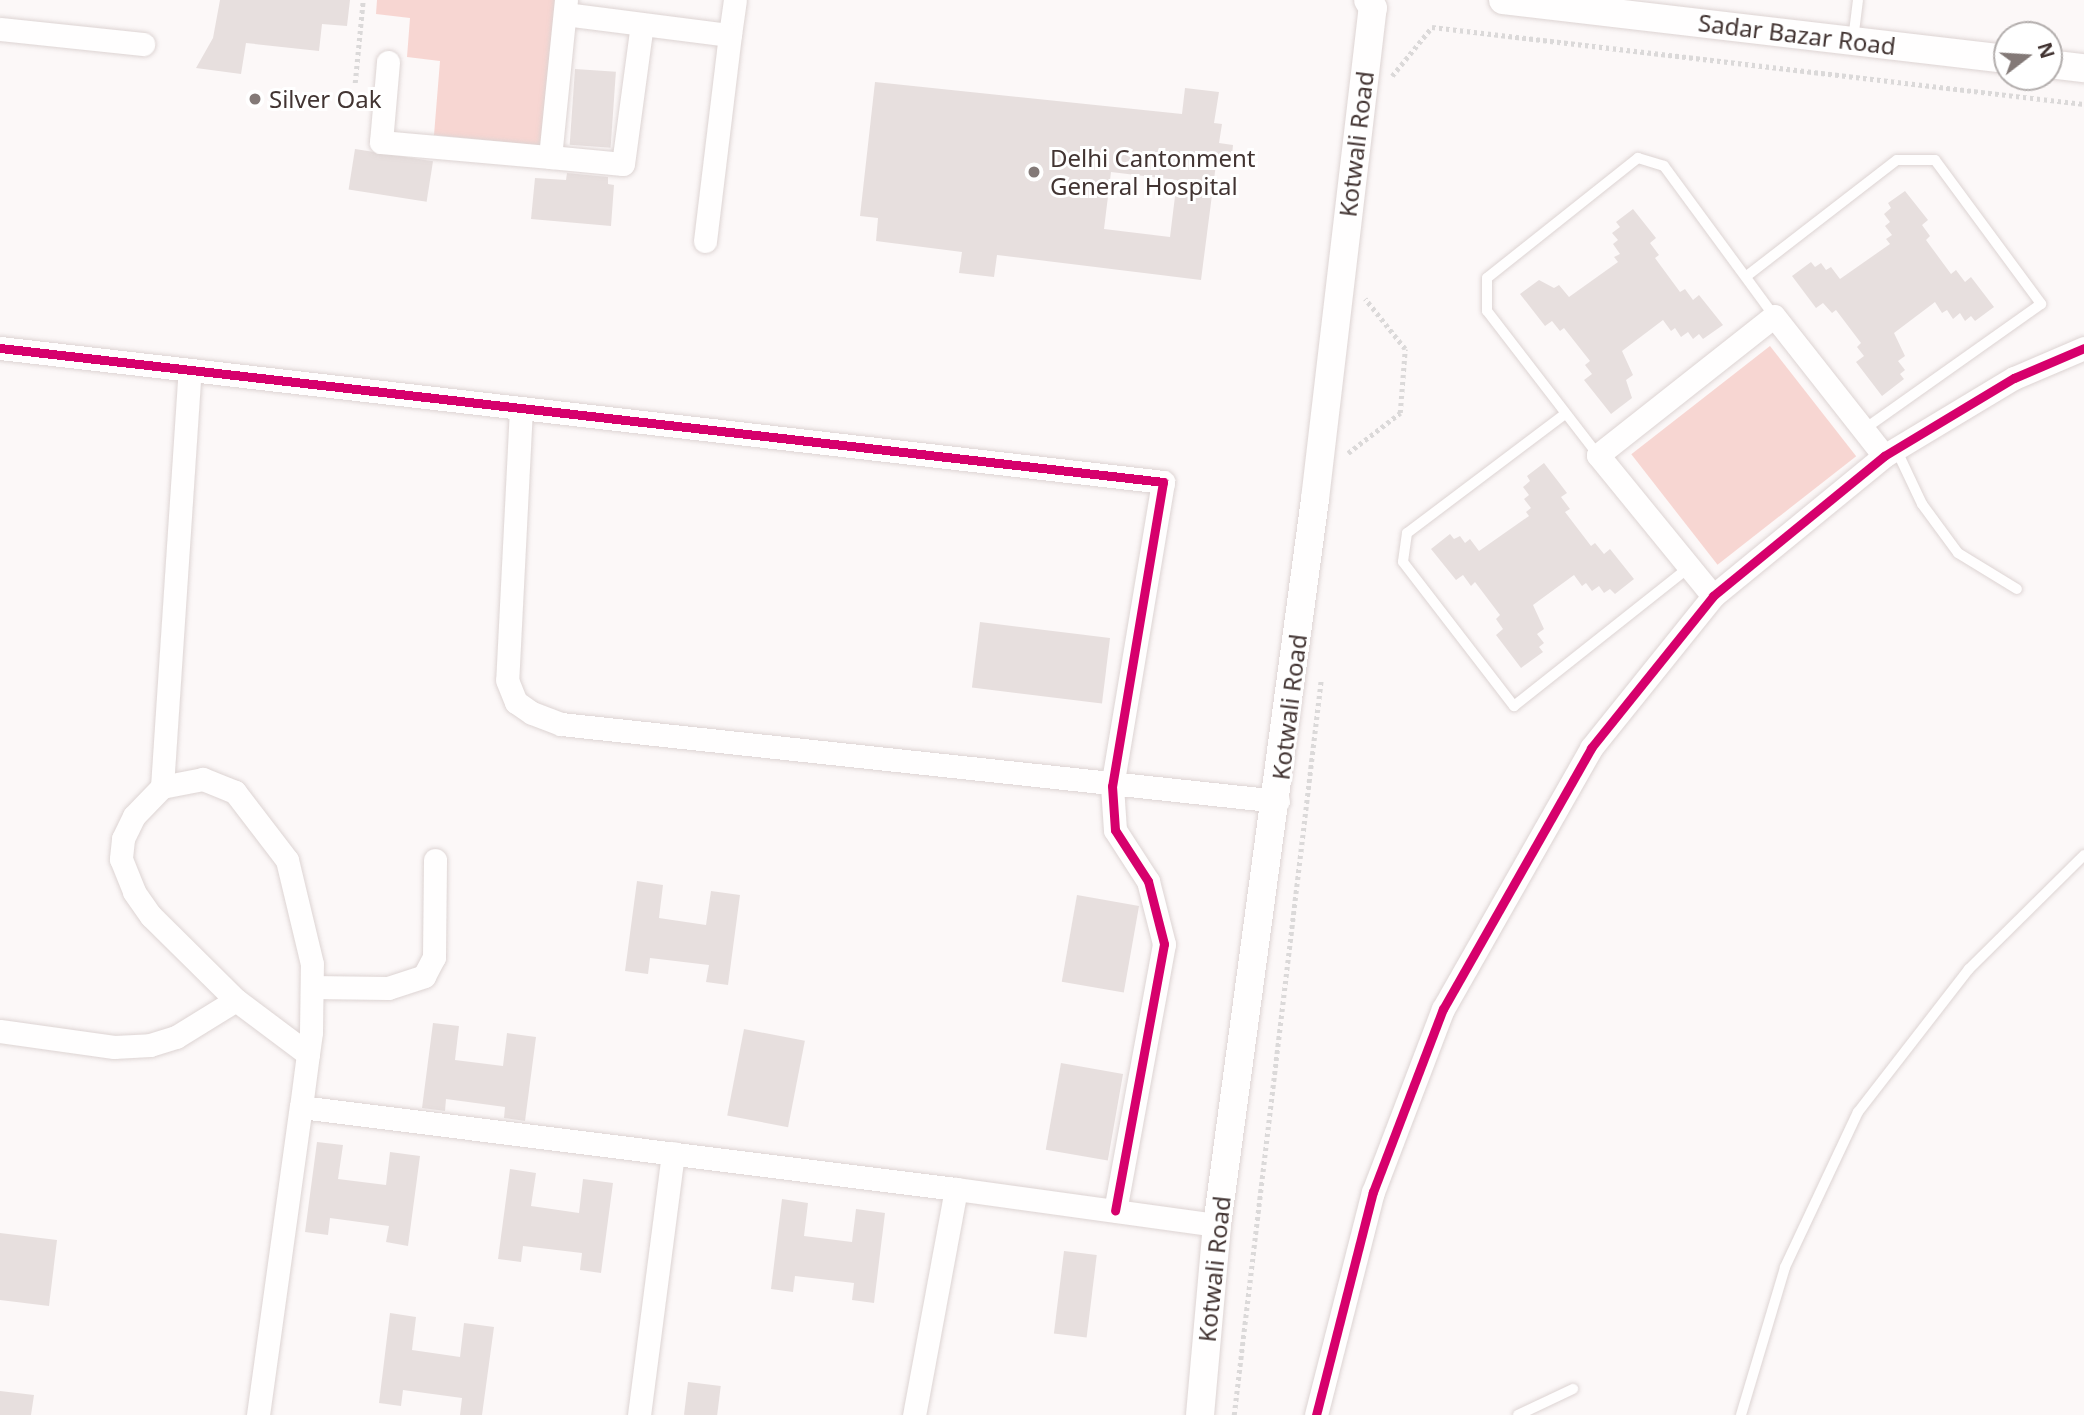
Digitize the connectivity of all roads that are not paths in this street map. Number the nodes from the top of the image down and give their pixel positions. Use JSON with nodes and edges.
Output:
{"nodes":[{"id":1,"x":735,"y":0,"type":"edge"},
{"id":2,"x":1368,"y":0,"type":"edge"},
{"id":3,"x":1503,"y":0,"type":"edge"},
{"id":4,"x":1858,"y":0,"type":"edge"},
{"id":5,"x":566,"y":7,"type":"edge"},
{"id":6,"x":642,"y":24,"type":"junction"},
{"id":7,"x":0,"y":29,"type":"edge"},
{"id":8,"x":730,"y":35,"type":"junction"},
{"id":9,"x":1853,"y":40,"type":"junction"},
{"id":10,"x":143,"y":44,"type":"dead end"},
{"id":11,"x":1993,"y":57,"type":"edge"},
{"id":12,"x":388,"y":62,"type":"dead end"},
{"id":13,"x":2063,"y":66,"type":"edge"},
{"id":14,"x":2084,"y":68,"type":"edge"},
{"id":15,"x":550,"y":157,"type":"junction"},
{"id":16,"x":705,"y":241,"type":"dead end"},
{"id":17,"x":1748,"y":275,"type":"junction"},
{"id":18,"x":1774,"y":316,"type":"junction"},
{"id":19,"x":0,"y":348,"type":"edge"},
{"id":20,"x":2084,"y":348,"type":"edge"},
{"id":21,"x":190,"y":370,"type":"junction"},
{"id":22,"x":521,"y":408,"type":"junction"},
{"id":23,"x":1566,"y":414,"type":"junction"},
{"id":24,"x":1863,"y":430,"type":"junction"},
{"id":25,"x":1890,"y":453,"type":"junction"},
{"id":26,"x":1598,"y":455,"type":"junction"},
{"id":27,"x":1687,"y":569,"type":"junction"},
{"id":28,"x":2017,"y":589,"type":"dead end"},
{"id":29,"x":1713,"y":596,"type":"junction"},
{"id":30,"x":1112,"y":786,"type":"junction"},
{"id":31,"x":162,"y":787,"type":"junction"},
{"id":32,"x":1278,"y":801,"type":"junction"},
{"id":33,"x":2084,"y":855,"type":"edge"},
{"id":34,"x":435,"y":860,"type":"dead end"},
{"id":35,"x":312,"y":987,"type":"junction"},
{"id":36,"x":236,"y":1000,"type":"junction"},
{"id":37,"x":0,"y":1031,"type":"edge"},
{"id":38,"x":308,"y":1054,"type":"junction"},
{"id":39,"x":301,"y":1107,"type":"junction"},
{"id":40,"x":673,"y":1153,"type":"junction"},
{"id":41,"x":956,"y":1189,"type":"junction"},
{"id":42,"x":1115,"y":1211,"type":"junction"},
{"id":43,"x":1217,"y":1224,"type":"junction"},
{"id":44,"x":1573,"y":1388,"type":"dead end"},
{"id":45,"x":258,"y":1415,"type":"edge"},
{"id":46,"x":639,"y":1415,"type":"edge"},
{"id":47,"x":914,"y":1415,"type":"edge"},
{"id":48,"x":1200,"y":1415,"type":"edge"},
{"id":49,"x":1316,"y":1415,"type":"edge"},
{"id":50,"x":1518,"y":1415,"type":"edge"},
{"id":51,"x":1741,"y":1415,"type":"edge"}],
"edges":[{"from":1,"to":8,"type":"street"},
{"from":2,"to":32,"type":"street","name":"Kotwali Road"},
{"from":3,"to":9,"type":"street","name":"Sadar Bazar Road"},
{"from":4,"to":9,"type":"lane"},
{"from":5,"to":6,"type":"street"},
{"from":5,"to":15,"type":"street"},
{"from":6,"to":8,"type":"street"},
{"from":6,"to":15,"type":"street"},
{"from":7,"to":10,"type":"street"},
{"from":8,"to":16,"type":"street"},
{"from":9,"to":11,"type":"street","name":"Sadar Bazar Road"},
{"from":12,"to":15,"type":"street"},
{"from":13,"to":14,"type":"street"},
{"from":17,"to":18,"type":"lane"},
{"from":17,"to":23,"type":"lane"},
{"from":17,"to":24,"type":"lane"},
{"from":18,"to":24,"type":"street"},
{"from":18,"to":26,"type":"street"},
{"from":19,"to":21,"type":"street"},
{"from":20,"to":25,"type":"street"},
{"from":21,"to":22,"type":"street"},
{"from":21,"to":31,"type":"street"},
{"from":22,"to":30,"type":"street"},
{"from":22,"to":30,"type":"street"},
{"from":23,"to":26,"type":"lane"},
{"from":23,"to":27,"type":"lane"},
{"from":24,"to":25,"type":"street"},
{"from":25,"to":28,"type":"lane"},
{"from":25,"to":29,"type":"street"},
{"from":26,"to":27,"type":"street"},
{"from":27,"to":29,"type":"street"},
{"from":29,"to":49,"type":"street"},
{"from":30,"to":32,"type":"street"},
{"from":30,"to":42,"type":"street"},
{"from":31,"to":35,"type":"street"},
{"from":31,"to":36,"type":"street"},
{"from":32,"to":43,"type":"street","name":"Kotwali Road"},
{"from":33,"to":51,"type":"lane"},
{"from":34,"to":35,"type":"street"},
{"from":35,"to":38,"type":"street"},
{"from":36,"to":37,"type":"street"},
{"from":36,"to":38,"type":"street"},
{"from":38,"to":39,"type":"street"},
{"from":39,"to":40,"type":"street"},
{"from":39,"to":45,"type":"street"},
{"from":40,"to":41,"type":"street"},
{"from":40,"to":46,"type":"street"},
{"from":41,"to":42,"type":"street"},
{"from":41,"to":47,"type":"street"},
{"from":42,"to":43,"type":"street"},
{"from":43,"to":48,"type":"street","name":"Kotwali Road"},
{"from":44,"to":50,"type":"lane"}]}
